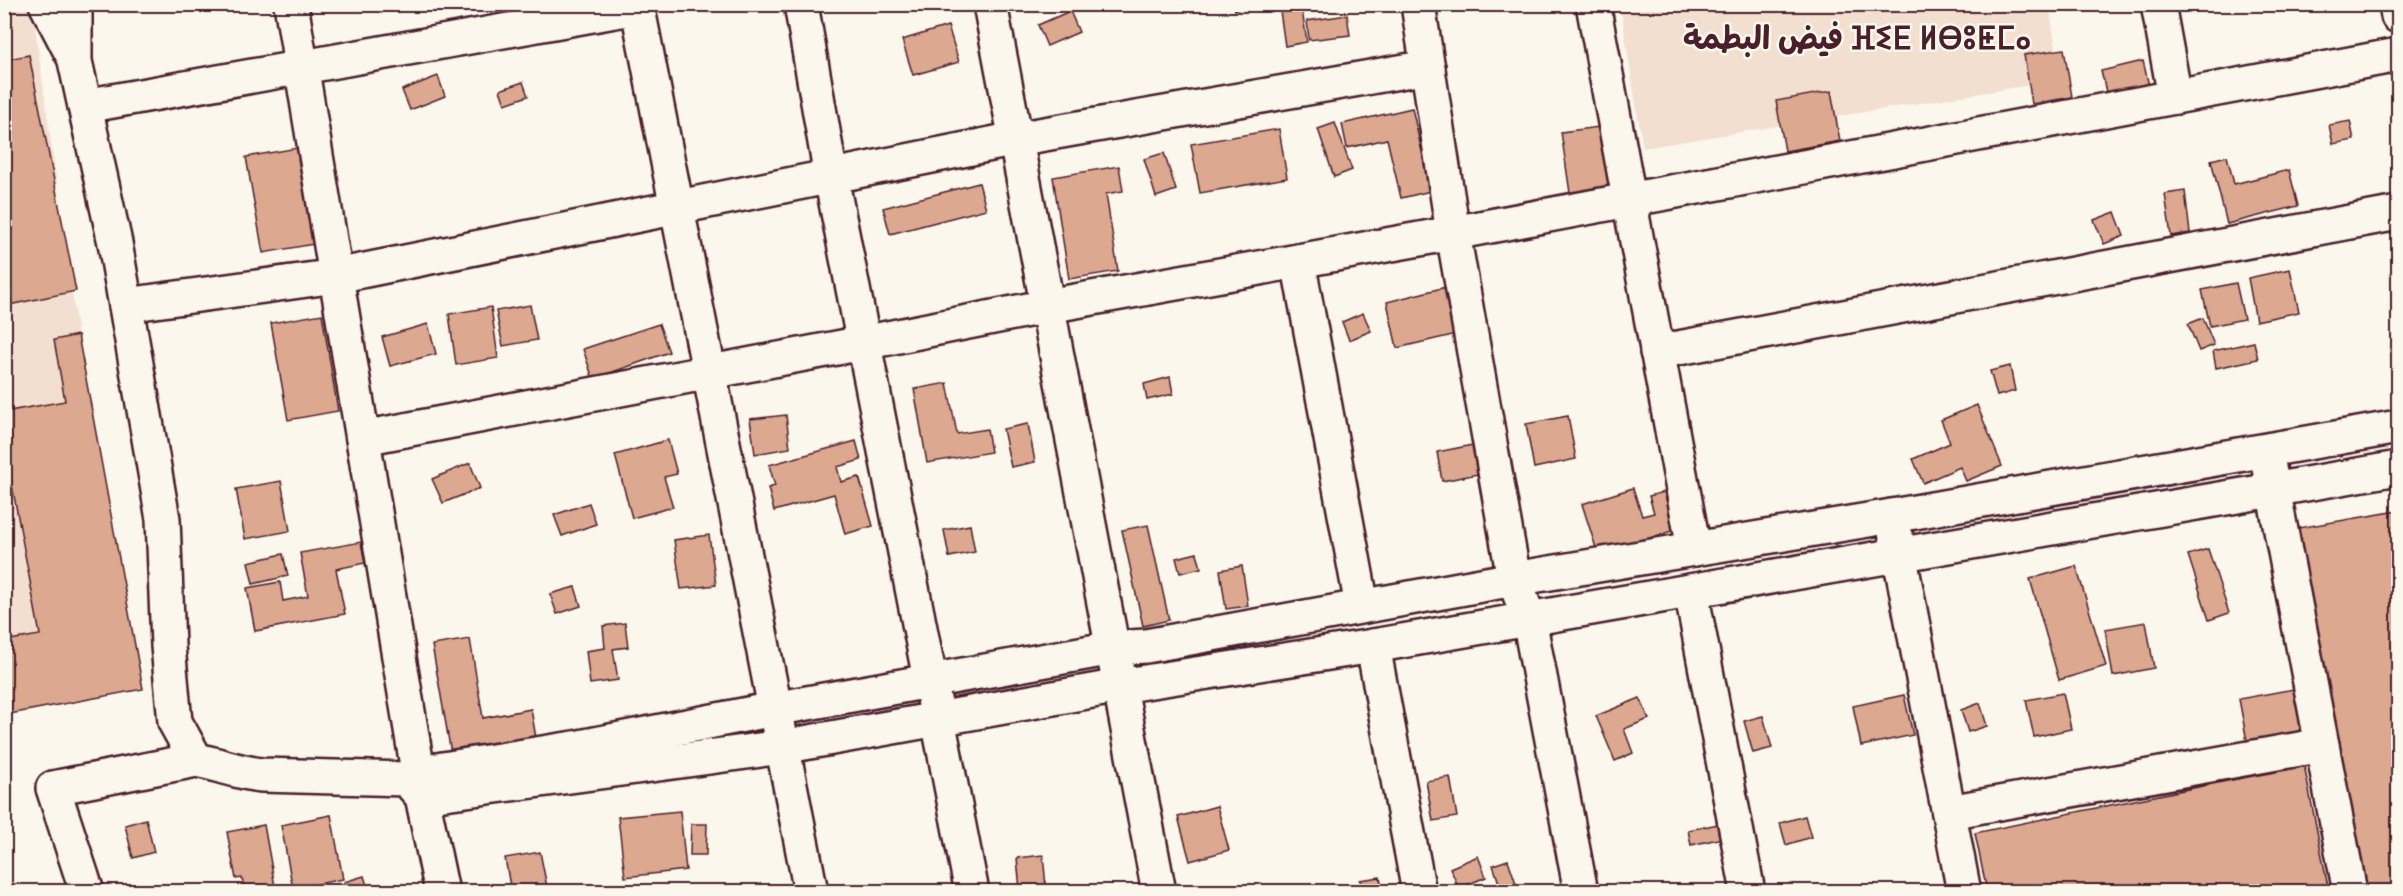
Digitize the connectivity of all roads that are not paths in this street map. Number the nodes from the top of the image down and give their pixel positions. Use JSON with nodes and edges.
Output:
{"nodes":[{"id":1,"x":46,"y":4,"type":"edge"},
{"id":2,"x":75,"y":4,"type":"edge"},
{"id":3,"x":291,"y":4,"type":"edge"},
{"id":4,"x":801,"y":4,"type":"edge"},
{"id":5,"x":990,"y":4,"type":"edge"},
{"id":6,"x":1418,"y":4,"type":"edge"},
{"id":7,"x":1593,"y":4,"type":"edge"},
{"id":8,"x":2158,"y":4,"type":"edge"},
{"id":9,"x":2396,"y":4,"type":"edge"},
{"id":10,"x":637,"y":6,"type":"edge"},
{"id":11,"x":2398,"y":16,"type":"edge"},
{"id":12,"x":2398,"y":55,"type":"edge"},
{"id":13,"x":75,"y":61,"type":"junction"},
{"id":14,"x":302,"y":67,"type":"junction"},
{"id":15,"x":1428,"y":68,"type":"junction"},
{"id":16,"x":2175,"y":97,"type":"junction"},
{"id":17,"x":85,"y":106,"type":"junction"},
{"id":18,"x":1016,"y":139,"type":"junction"},
{"id":19,"x":831,"y":177,"type":"junction"},
{"id":20,"x":1629,"y":200,"type":"junction"},
{"id":21,"x":676,"y":206,"type":"junction"},
{"id":22,"x":2398,"y":213,"type":"edge"},
{"id":23,"x":1453,"y":233,"type":"junction"},
{"id":24,"x":1298,"y":261,"type":"junction"},
{"id":25,"x":336,"y":276,"type":"junction"},
{"id":26,"x":126,"y":305,"type":"junction"},
{"id":27,"x":1048,"y":306,"type":"junction"},
{"id":28,"x":863,"y":343,"type":"junction"},
{"id":29,"x":1657,"y":352,"type":"junction"},
{"id":30,"x":710,"y":372,"type":"junction"},
{"id":31,"x":2398,"y":427,"type":"edge"},
{"id":32,"x":363,"y":438,"type":"junction"},
{"id":33,"x":2266,"y":452,"type":"junction"},
{"id":34,"x":2398,"y":468,"type":"edge"},
{"id":35,"x":2273,"y":490,"type":"junction"},
{"id":36,"x":1892,"y":516,"type":"junction"},
{"id":37,"x":1694,"y":549,"type":"junction"},
{"id":38,"x":1900,"y":555,"type":"junction"},
{"id":39,"x":1514,"y":579,"type":"junction"},
{"id":40,"x":1691,"y":591,"type":"junction"},
{"id":41,"x":1362,"y":606,"type":"junction"},
{"id":42,"x":1529,"y":618,"type":"junction"},
{"id":43,"x":1372,"y":646,"type":"junction"},
{"id":44,"x":1113,"y":648,"type":"junction"},
{"id":45,"x":933,"y":682,"type":"junction"},
{"id":46,"x":1120,"y":686,"type":"junction"},
{"id":47,"x":774,"y":709,"type":"junction"},
{"id":48,"x":940,"y":720,"type":"junction"},
{"id":49,"x":2322,"y":745,"type":"junction"},
{"id":50,"x":782,"y":747,"type":"junction"},
{"id":51,"x":196,"y":760,"type":"junction"},
{"id":52,"x":416,"y":783,"type":"junction"},
{"id":53,"x":1949,"y":812,"type":"junction"},
{"id":54,"x":87,"y":891,"type":"edge"},
{"id":55,"x":442,"y":891,"type":"edge"},
{"id":56,"x":811,"y":891,"type":"edge"},
{"id":57,"x":972,"y":891,"type":"edge"},
{"id":58,"x":1159,"y":891,"type":"edge"},
{"id":59,"x":1419,"y":891,"type":"edge"},
{"id":60,"x":1581,"y":891,"type":"edge"},
{"id":61,"x":1748,"y":891,"type":"edge"},
{"id":62,"x":1964,"y":891,"type":"edge"},
{"id":63,"x":2350,"y":891,"type":"edge"}],
"edges":[{"from":1,"to":13,"type":"street"},
{"from":2,"to":13,"type":"street"},
{"from":3,"to":14,"type":"street"},
{"from":4,"to":19,"type":"street"},
{"from":5,"to":18,"type":"street"},
{"from":6,"to":15,"type":"street"},
{"from":7,"to":20,"type":"street"},
{"from":8,"to":16,"type":"street"},
{"from":9,"to":11,"type":"street"},
{"from":10,"to":14,"type":"street"},
{"from":10,"to":21,"type":"street"},
{"from":12,"to":16,"type":"street"},
{"from":13,"to":17,"type":"street"},
{"from":14,"to":17,"type":"street"},
{"from":14,"to":25,"type":"street"},
{"from":15,"to":18,"type":"street"},
{"from":15,"to":23,"type":"street"},
{"from":16,"to":20,"type":"street"},
{"from":17,"to":26,"type":"street"},
{"from":18,"to":19,"type":"street"},
{"from":18,"to":27,"type":"street"},
{"from":19,"to":21,"type":"street"},
{"from":19,"to":28,"type":"street"},
{"from":20,"to":23,"type":"street"},
{"from":20,"to":29,"type":"street"},
{"from":21,"to":25,"type":"street"},
{"from":21,"to":30,"type":"street"},
{"from":22,"to":29,"type":"street"},
{"from":23,"to":24,"type":"street"},
{"from":23,"to":39,"type":"street"},
{"from":24,"to":27,"type":"street"},
{"from":24,"to":41,"type":"street"},
{"from":25,"to":26,"type":"street"},
{"from":25,"to":32,"type":"street"},
{"from":26,"to":51,"type":"street"},
{"from":27,"to":28,"type":"street"},
{"from":27,"to":44,"type":"street"},
{"from":28,"to":30,"type":"street"},
{"from":28,"to":45,"type":"street"},
{"from":29,"to":37,"type":"street"},
{"from":30,"to":32,"type":"street"},
{"from":30,"to":47,"type":"street"},
{"from":31,"to":33,"type":"street"},
{"from":32,"to":52,"type":"street"},
{"from":33,"to":35,"type":"street"},
{"from":33,"to":36,"type":"street"},
{"from":34,"to":35,"type":"street"},
{"from":35,"to":38,"type":"street"},
{"from":35,"to":49,"type":"street"},
{"from":36,"to":37,"type":"street"},
{"from":36,"to":38,"type":"street"},
{"from":37,"to":39,"type":"street"},
{"from":38,"to":40,"type":"street"},
{"from":38,"to":53,"type":"street"},
{"from":39,"to":41,"type":"street"},
{"from":39,"to":42,"type":"street"},
{"from":40,"to":42,"type":"street"},
{"from":40,"to":61,"type":"street"},
{"from":41,"to":44,"type":"street"},
{"from":42,"to":43,"type":"street"},
{"from":42,"to":60,"type":"street"},
{"from":43,"to":46,"type":"street"},
{"from":43,"to":59,"type":"street"},
{"from":44,"to":45,"type":"street"},
{"from":44,"to":46,"type":"street"},
{"from":45,"to":47,"type":"street"},
{"from":45,"to":48,"type":"street"},
{"from":46,"to":48,"type":"street"},
{"from":46,"to":58,"type":"street"},
{"from":47,"to":50,"type":"street"},
{"from":47,"to":52,"type":"street"},
{"from":48,"to":50,"type":"street"},
{"from":48,"to":57,"type":"street"},
{"from":49,"to":53,"type":"street"},
{"from":49,"to":63,"type":"street"},
{"from":50,"to":52,"type":"street"},
{"from":50,"to":56,"type":"street"},
{"from":51,"to":52,"type":"street"},
{"from":51,"to":54,"type":"street"},
{"from":52,"to":55,"type":"street"},
{"from":53,"to":62,"type":"street"}]}
